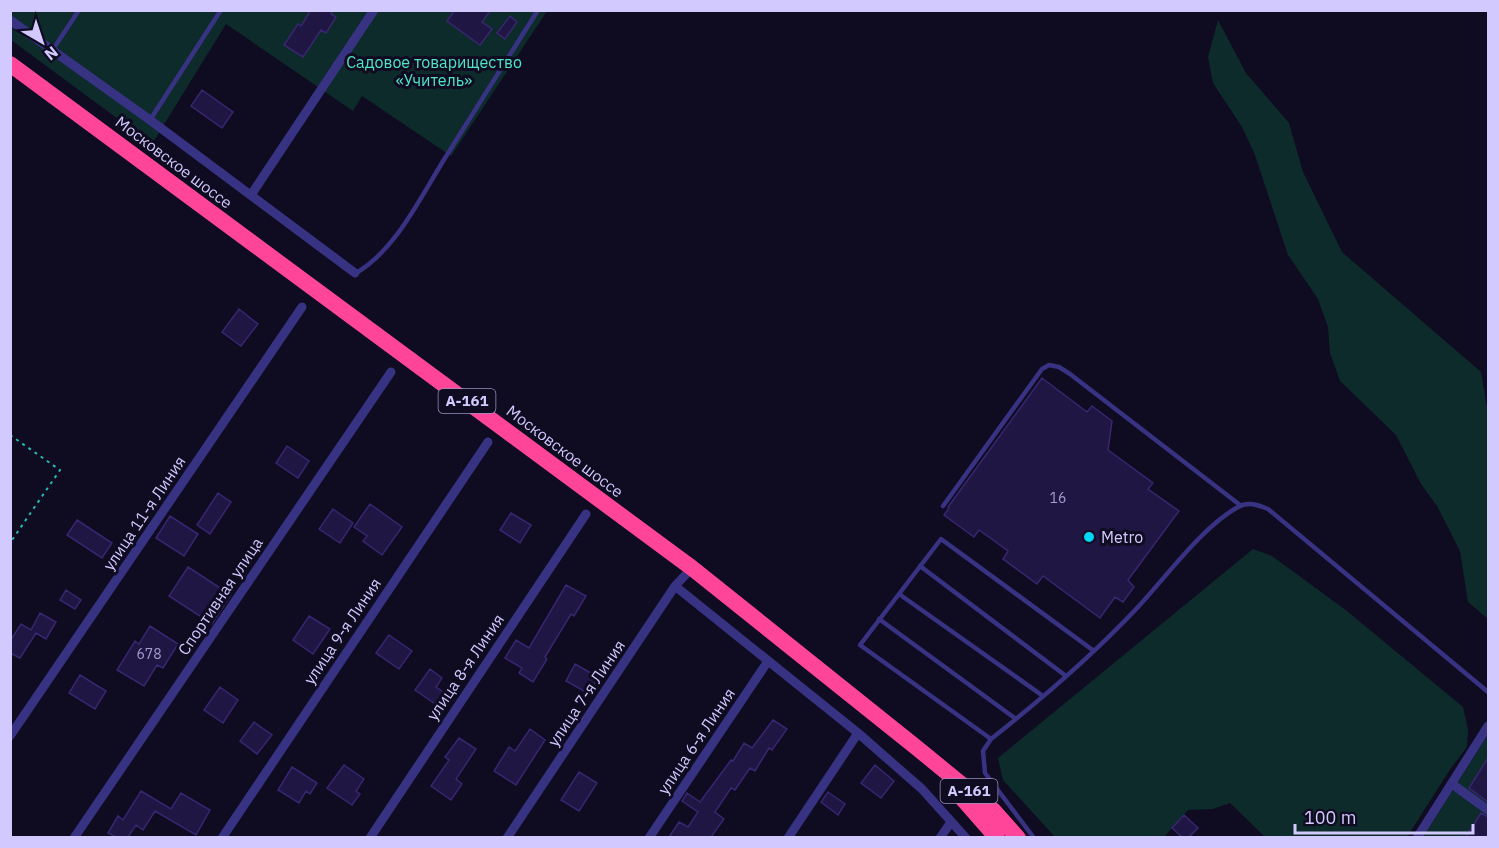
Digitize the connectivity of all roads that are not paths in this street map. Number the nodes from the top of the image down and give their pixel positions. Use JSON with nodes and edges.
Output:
{"nodes":[{"id":1,"x":79,"y":10,"type":"edge"},
{"id":2,"x":220,"y":10,"type":"edge"},
{"id":3,"x":374,"y":10,"type":"edge"},
{"id":4,"x":538,"y":10,"type":"edge"},
{"id":5,"x":10,"y":20,"type":"edge"},
{"id":6,"x":52,"y":51,"type":"junction"},
{"id":7,"x":10,"y":64,"type":"edge"},
{"id":8,"x":150,"y":120,"type":"junction"},
{"id":9,"x":251,"y":195,"type":"junction"},
{"id":10,"x":356,"y":273,"type":"joint"},
{"id":11,"x":302,"y":307,"type":"dead end"},
{"id":12,"x":391,"y":372,"type":"dead end"},
{"id":13,"x":488,"y":442,"type":"dead end"},
{"id":14,"x":1240,"y":505,"type":"junction"},
{"id":15,"x":943,"y":506,"type":"dead end"},
{"id":16,"x":586,"y":514,"type":"dead end"},
{"id":17,"x":920,"y":566,"type":"junction"},
{"id":18,"x":692,"y":568,"type":"junction"},
{"id":19,"x":675,"y":586,"type":"junction"},
{"id":20,"x":899,"y":594,"type":"junction"},
{"id":21,"x":879,"y":620,"type":"junction"},
{"id":22,"x":1094,"y":651,"type":"junction"},
{"id":23,"x":768,"y":661,"type":"junction"},
{"id":24,"x":1065,"y":676,"type":"junction"},
{"id":25,"x":1488,"y":692,"type":"edge"},
{"id":26,"x":1043,"y":696,"type":"junction"},
{"id":27,"x":1016,"y":719,"type":"junction"},
{"id":28,"x":1488,"y":726,"type":"edge"},
{"id":29,"x":858,"y":733,"type":"junction"},
{"id":30,"x":10,"y":736,"type":"edge"},
{"id":31,"x":991,"y":739,"type":"junction"},
{"id":32,"x":917,"y":748,"type":"junction"},
{"id":33,"x":1452,"y":784,"type":"junction"},
{"id":34,"x":1488,"y":810,"type":"edge"},
{"id":35,"x":951,"y":822,"type":"junction"},
{"id":36,"x":74,"y":837,"type":"edge"},
{"id":37,"x":222,"y":837,"type":"edge"},
{"id":38,"x":370,"y":837,"type":"edge"},
{"id":39,"x":507,"y":837,"type":"edge"},
{"id":40,"x":650,"y":837,"type":"edge"},
{"id":41,"x":788,"y":837,"type":"edge"},
{"id":42,"x":940,"y":837,"type":"edge"},
{"id":43,"x":966,"y":837,"type":"edge"},
{"id":44,"x":997,"y":837,"type":"edge"},
{"id":45,"x":1018,"y":837,"type":"edge"},
{"id":46,"x":1034,"y":837,"type":"edge"},
{"id":47,"x":1417,"y":837,"type":"edge"}],
"edges":[{"from":1,"to":6,"type":"lane"},
{"from":2,"to":8,"type":"lane"},
{"from":3,"to":9,"type":"street"},
{"from":4,"to":10,"type":"lane"},
{"from":5,"to":6,"type":"street"},
{"from":6,"to":8,"type":"street"},
{"from":7,"to":18,"type":"highway","name":"Московское шоссе","number":"А-161"},
{"from":8,"to":9,"type":"street"},
{"from":9,"to":10,"type":"street"},
{"from":11,"to":30,"type":"street","name":"улица 11-я Линия"},
{"from":12,"to":36,"type":"street","name":"Спортивная улица"},
{"from":13,"to":37,"type":"street","name":"улица 9-я Линия"},
{"from":14,"to":15,"type":"lane"},
{"from":14,"to":22,"type":"lane"},
{"from":14,"to":25,"type":"lane"},
{"from":16,"to":38,"type":"street","name":"улица 8-я Линия"},
{"from":17,"to":20,"type":"lane"},
{"from":17,"to":22,"type":"lane"},
{"from":17,"to":24,"type":"lane"},
{"from":18,"to":19,"type":"street","name":"улица 7-я Линия"},
{"from":18,"to":32,"type":"highway","name":"Московское шоссе","number":"А-161"},
{"from":19,"to":23,"type":"street"},
{"from":19,"to":39,"type":"street","name":"улица 7-я Линия"},
{"from":20,"to":21,"type":"lane"},
{"from":20,"to":26,"type":"lane"},
{"from":21,"to":27,"type":"lane"},
{"from":21,"to":31,"type":"lane"},
{"from":22,"to":24,"type":"lane"},
{"from":23,"to":29,"type":"street"},
{"from":23,"to":40,"type":"street","name":"улица 6-я Линия"},
{"from":24,"to":26,"type":"lane"},
{"from":26,"to":27,"type":"lane"},
{"from":27,"to":31,"type":"lane"},
{"from":28,"to":33,"type":"street"},
{"from":29,"to":35,"type":"street"},
{"from":29,"to":41,"type":"street"},
{"from":31,"to":46,"type":"lane"},
{"from":32,"to":44,"type":"highway","number":"А-161"},
{"from":32,"to":45,"type":"highway","number":"А-161"},
{"from":33,"to":34,"type":"street"},
{"from":33,"to":47,"type":"street"},
{"from":35,"to":42,"type":"street"},
{"from":35,"to":43,"type":"street"}]}
